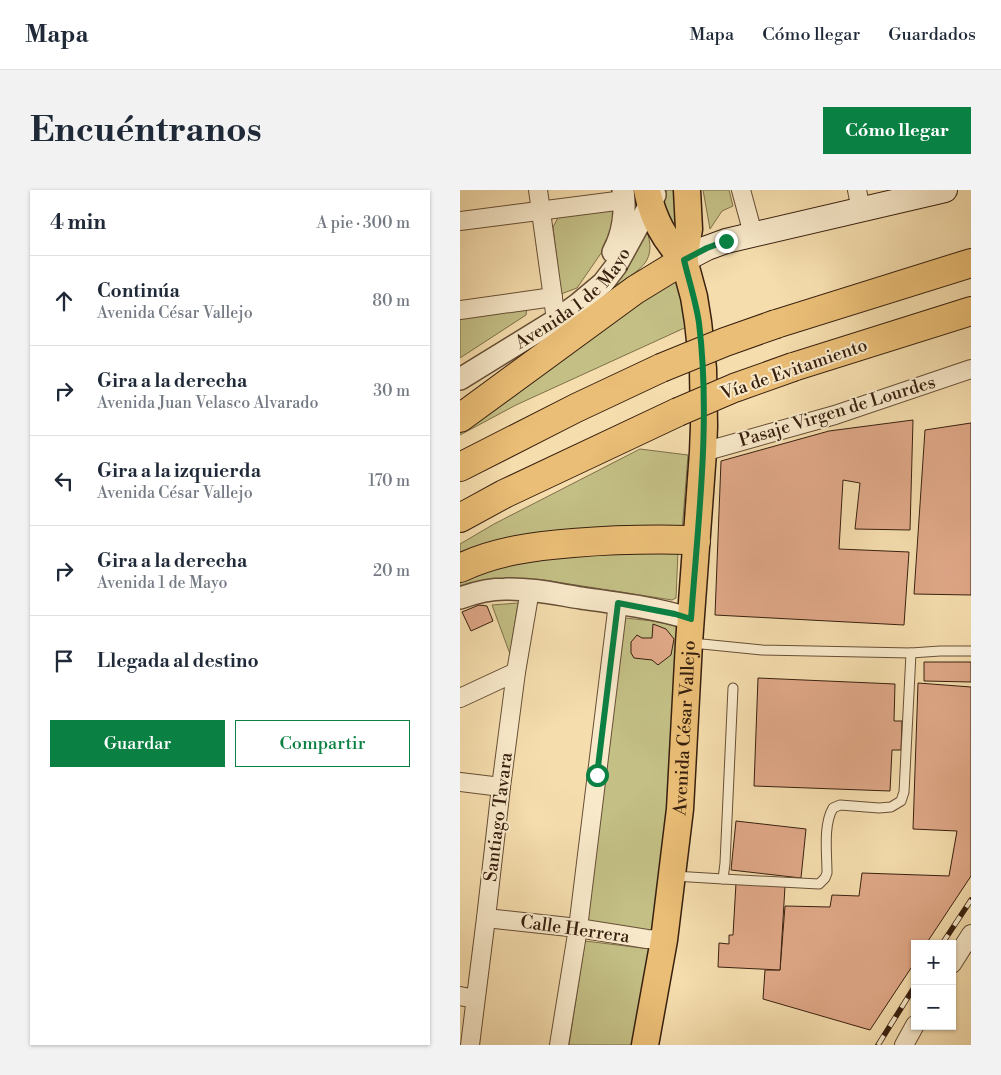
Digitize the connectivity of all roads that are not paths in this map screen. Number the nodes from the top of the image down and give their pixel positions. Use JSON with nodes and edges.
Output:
{"nodes":[{"id":1,"x":538,"y":190,"type":"edge"},
{"id":2,"x":687,"y":190,"type":"edge"},
{"id":3,"x":741,"y":190,"type":"edge"},
{"id":4,"x":945,"y":190,"type":"edge"},
{"id":5,"x":640,"y":195,"type":"edge"},
{"id":6,"x":859,"y":200,"type":"edge"},
{"id":7,"x":541,"y":211,"type":"junction"},
{"id":8,"x":460,"y":221,"type":"edge"},
{"id":9,"x":753,"y":234,"type":"junction"},
{"id":10,"x":684,"y":260,"type":"junction"},
{"id":11,"x":971,"y":263,"type":"edge"},
{"id":12,"x":553,"y":297,"type":"junction"},
{"id":13,"x":460,"y":310,"type":"edge"},
{"id":14,"x":971,"y":311,"type":"edge"},
{"id":15,"x":556,"y":320,"type":"junction"},
{"id":16,"x":971,"y":369,"type":"edge"},
{"id":17,"x":460,"y":379,"type":"edge"},
{"id":18,"x":460,"y":418,"type":"edge"},
{"id":19,"x":703,"y":452,"type":"junction"},
{"id":20,"x":460,"y":467,"type":"edge"},
{"id":21,"x":460,"y":518,"type":"edge"},
{"id":22,"x":696,"y":541,"type":"junction"},
{"id":23,"x":460,"y":568,"type":"edge"},
{"id":24,"x":530,"y":590,"type":"junction"},
{"id":25,"x":460,"y":598,"type":"edge"},
{"id":26,"x":618,"y":603,"type":"junction"},
{"id":27,"x":690,"y":631,"type":"junction"},
{"id":28,"x":971,"y":651,"type":"edge"},
{"id":29,"x":910,"y":653,"type":"junction"},
{"id":30,"x":516,"y":672,"type":"junction"},
{"id":31,"x":733,"y":688,"type":"dead end"},
{"id":32,"x":460,"y":698,"type":"edge"},
{"id":33,"x":460,"y":782,"type":"edge"},
{"id":34,"x":500,"y":787,"type":"junction"},
{"id":35,"x":672,"y":876,"type":"junction"},
{"id":36,"x":723,"y":879,"type":"junction"},
{"id":37,"x":486,"y":918,"type":"junction"},
{"id":38,"x":578,"y":928,"type":"junction"},
{"id":39,"x":971,"y":934,"type":"edge"},
{"id":40,"x":664,"y":940,"type":"junction"},
{"id":41,"x":956,"y":958,"type":"edge"},
{"id":42,"x":468,"y":997,"type":"edge"},
{"id":43,"x":912,"y":1030,"type":"edge"},
{"id":44,"x":470,"y":1045,"type":"edge"},
{"id":45,"x":559,"y":1045,"type":"edge"},
{"id":46,"x":645,"y":1045,"type":"edge"},
{"id":47,"x":904,"y":1045,"type":"edge"}],
"edges":[{"from":1,"to":7,"type":"street"},
{"from":2,"to":10,"type":"main road","name":"Avenida César Vallejo"},
{"from":3,"to":9,"type":"street"},
{"from":4,"to":6,"type":"main road"},
{"from":5,"to":7,"type":"street"},
{"from":5,"to":10,"type":"main road","name":"Avenida César Vallejo"},
{"from":5,"to":15,"type":"street","name":"Avenida 1 de Mayo"},
{"from":6,"to":9,"type":"main road"},
{"from":7,"to":8,"type":"street"},
{"from":7,"to":12,"type":"street"},
{"from":9,"to":10,"type":"main road"},
{"from":10,"to":18,"type":"highway"},
{"from":10,"to":19,"type":"main road","name":"Avenida César Vallejo"},
{"from":11,"to":20,"type":"highway","bridge":true},
{"from":12,"to":13,"type":"street"},
{"from":12,"to":15,"type":"street"},
{"from":14,"to":21,"type":"highway","name":"Vía de Evitamiento","bridge":true},
{"from":15,"to":17,"type":"street","name":"Avenida 1 de Mayo"},
{"from":16,"to":19,"type":"street","name":"Pasaje Virgen de Lourdes"},
{"from":19,"to":22,"type":"main road","name":"Avenida César Vallejo"},
{"from":22,"to":23,"type":"highway"},
{"from":22,"to":27,"type":"main road","name":"Avenida César Vallejo"},
{"from":24,"to":25,"type":"street"},
{"from":24,"to":26,"type":"street"},
{"from":24,"to":30,"type":"street","name":"Santiago Tavara"},
{"from":26,"to":27,"type":"street"},
{"from":26,"to":38,"type":"street"},
{"from":27,"to":29,"type":"lane"},
{"from":27,"to":35,"type":"main road","name":"Avenida César Vallejo"},
{"from":28,"to":29,"type":"lane"},
{"from":29,"to":36,"type":"lane"},
{"from":30,"to":32,"type":"street"},
{"from":30,"to":34,"type":"street","name":"Santiago Tavara"},
{"from":31,"to":36,"type":"lane"},
{"from":33,"to":34,"type":"street"},
{"from":34,"to":37,"type":"street","name":"Santiago Tavara"},
{"from":35,"to":36,"type":"lane"},
{"from":35,"to":40,"type":"main road","name":"Avenida César Vallejo"},
{"from":37,"to":38,"type":"street","name":"Calle Herrera"},
{"from":37,"to":42,"type":"street","name":"Santiago Tavara"},
{"from":38,"to":40,"type":"street","name":"Calle Herrera"},
{"from":38,"to":45,"type":"street"},
{"from":39,"to":41,"type":"street"},
{"from":40,"to":46,"type":"main road","name":"Avenida César Vallejo"},
{"from":42,"to":44,"type":"street","name":"Santiago Tavara"},
{"from":43,"to":47,"type":"street"}]}
